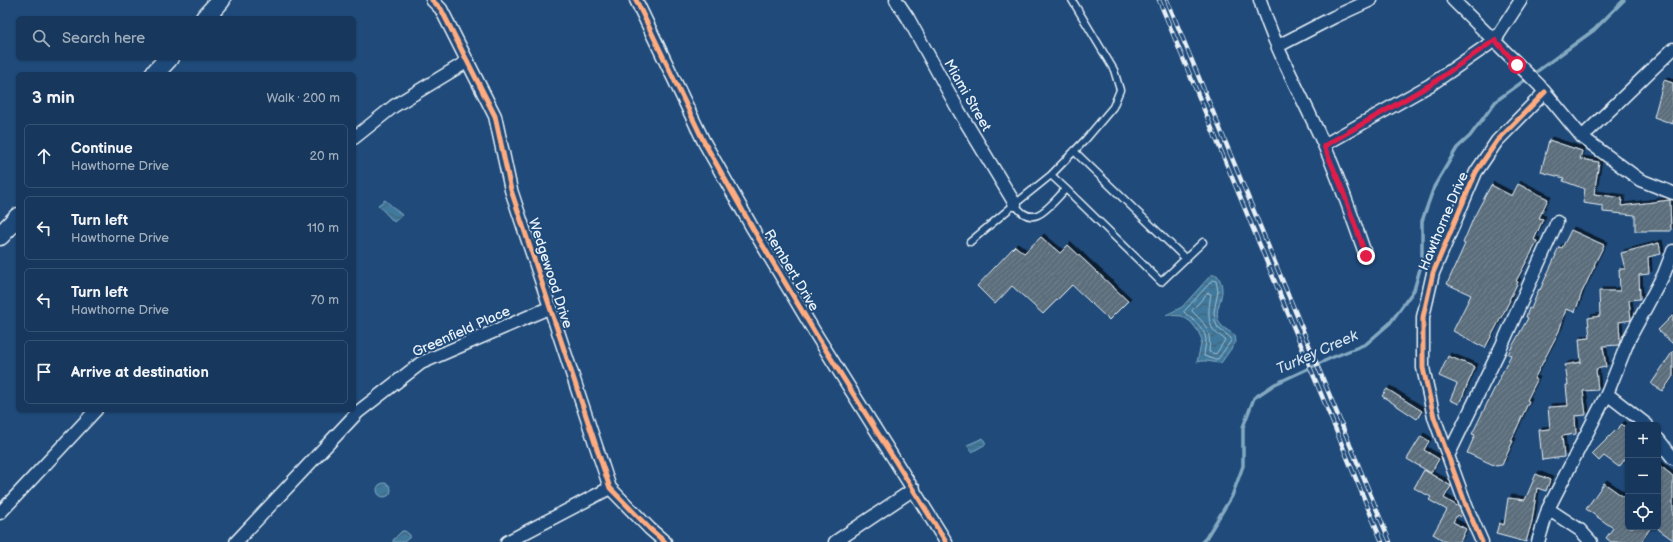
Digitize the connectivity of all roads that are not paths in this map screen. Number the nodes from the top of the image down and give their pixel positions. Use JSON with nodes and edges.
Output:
{"nodes":[{"id":1,"x":221,"y":0,"type":"edge"},
{"id":2,"x":432,"y":0,"type":"edge"},
{"id":3,"x":636,"y":0,"type":"edge"},
{"id":4,"x":896,"y":0,"type":"edge"},
{"id":5,"x":1072,"y":0,"type":"edge"},
{"id":6,"x":1260,"y":0,"type":"edge"},
{"id":7,"x":1371,"y":0,"type":"edge"},
{"id":8,"x":1453,"y":0,"type":"edge"},
{"id":9,"x":1521,"y":0,"type":"edge"},
{"id":10,"x":207,"y":16,"type":"edge"},
{"id":11,"x":1495,"y":40,"type":"junction"},
{"id":12,"x":1278,"y":46,"type":"junction"},
{"id":13,"x":1672,"y":50,"type":"edge"},
{"id":14,"x":167,"y":60,"type":"edge"},
{"id":15,"x":468,"y":61,"type":"junction"},
{"id":16,"x":156,"y":72,"type":"edge"},
{"id":17,"x":1542,"y":88,"type":"junction"},
{"id":18,"x":356,"y":136,"type":"edge"},
{"id":19,"x":1582,"y":137,"type":"junction"},
{"id":20,"x":1324,"y":146,"type":"junction"},
{"id":21,"x":1074,"y":151,"type":"junction"},
{"id":22,"x":1051,"y":175,"type":"junction"},
{"id":23,"x":1066,"y":189,"type":"junction"},
{"id":24,"x":1673,"y":193,"type":"edge"},
{"id":25,"x":1015,"y":204,"type":"junction"},
{"id":26,"x":16,"y":219,"type":"edge"},
{"id":27,"x":1558,"y":222,"type":"dead end"},
{"id":28,"x":0,"y":236,"type":"edge"},
{"id":29,"x":970,"y":242,"type":"dead end"},
{"id":30,"x":1203,"y":242,"type":"dead end"},
{"id":31,"x":1673,"y":251,"type":"edge"},
{"id":32,"x":1366,"y":256,"type":"dead end"},
{"id":33,"x":1186,"y":259,"type":"junction"},
{"id":34,"x":1669,"y":277,"type":"edge"},
{"id":35,"x":551,"y":308,"type":"junction"},
{"id":36,"x":1607,"y":394,"type":"junction"},
{"id":37,"x":94,"y":412,"type":"edge"},
{"id":38,"x":1643,"y":422,"type":"edge"},
{"id":39,"x":1661,"y":443,"type":"edge"},
{"id":40,"x":1448,"y":456,"type":"junction"},
{"id":41,"x":1673,"y":458,"type":"edge"},
{"id":42,"x":610,"y":488,"type":"junction"},
{"id":43,"x":914,"y":489,"type":"junction"},
{"id":44,"x":1548,"y":509,"type":"junction"},
{"id":45,"x":0,"y":512,"type":"edge"},
{"id":46,"x":236,"y":542,"type":"edge"},
{"id":47,"x":507,"y":542,"type":"edge"},
{"id":48,"x":665,"y":542,"type":"edge"},
{"id":49,"x":836,"y":542,"type":"edge"},
{"id":50,"x":946,"y":542,"type":"edge"},
{"id":51,"x":1482,"y":542,"type":"edge"},
{"id":52,"x":1538,"y":542,"type":"edge"},
{"id":53,"x":1591,"y":542,"type":"edge"}],
"edges":[{"from":1,"to":10,"type":"street"},
{"from":2,"to":15,"type":"street","name":"Wedgewood Drive"},
{"from":3,"to":43,"type":"street","name":"Rembert Drive"},
{"from":4,"to":25,"type":"street","name":"Miami Street"},
{"from":5,"to":21,"type":"lane"},
{"from":6,"to":12,"type":"street"},
{"from":7,"to":12,"type":"street"},
{"from":8,"to":11,"type":"street"},
{"from":9,"to":11,"type":"street"},
{"from":11,"to":17,"type":"street"},
{"from":11,"to":20,"type":"street"},
{"from":12,"to":20,"type":"street"},
{"from":13,"to":19,"type":"street"},
{"from":14,"to":16,"type":"street"},
{"from":15,"to":18,"type":"street"},
{"from":15,"to":35,"type":"street","name":"Wedgewood Drive"},
{"from":17,"to":19,"type":"street"},
{"from":17,"to":40,"type":"street","name":"Hawthorne Drive"},
{"from":19,"to":24,"type":"street"},
{"from":20,"to":32,"type":"street"},
{"from":21,"to":22,"type":"lane"},
{"from":21,"to":33,"type":"lane"},
{"from":22,"to":23,"type":"lane"},
{"from":22,"to":25,"type":"lane"},
{"from":23,"to":25,"type":"lane"},
{"from":23,"to":33,"type":"lane"},
{"from":25,"to":29,"type":"lane"},
{"from":26,"to":28,"type":"street"},
{"from":27,"to":40,"type":"street"},
{"from":30,"to":33,"type":"lane"},
{"from":31,"to":34,"type":"street"},
{"from":34,"to":36,"type":"street"},
{"from":35,"to":42,"type":"street","name":"Wedgewood Drive"},
{"from":35,"to":46,"type":"street","name":"Greenfield Place"},
{"from":36,"to":38,"type":"street"},
{"from":36,"to":44,"type":"street"},
{"from":37,"to":45,"type":"street"},
{"from":39,"to":41,"type":"street"},
{"from":40,"to":51,"type":"street","name":"Hawthorne Drive"},
{"from":42,"to":47,"type":"street"},
{"from":42,"to":48,"type":"street","name":"Wedgewood Drive"},
{"from":43,"to":49,"type":"street"},
{"from":43,"to":50,"type":"street","name":"Rembert Drive"},
{"from":44,"to":52,"type":"street"},
{"from":44,"to":53,"type":"street"}]}
